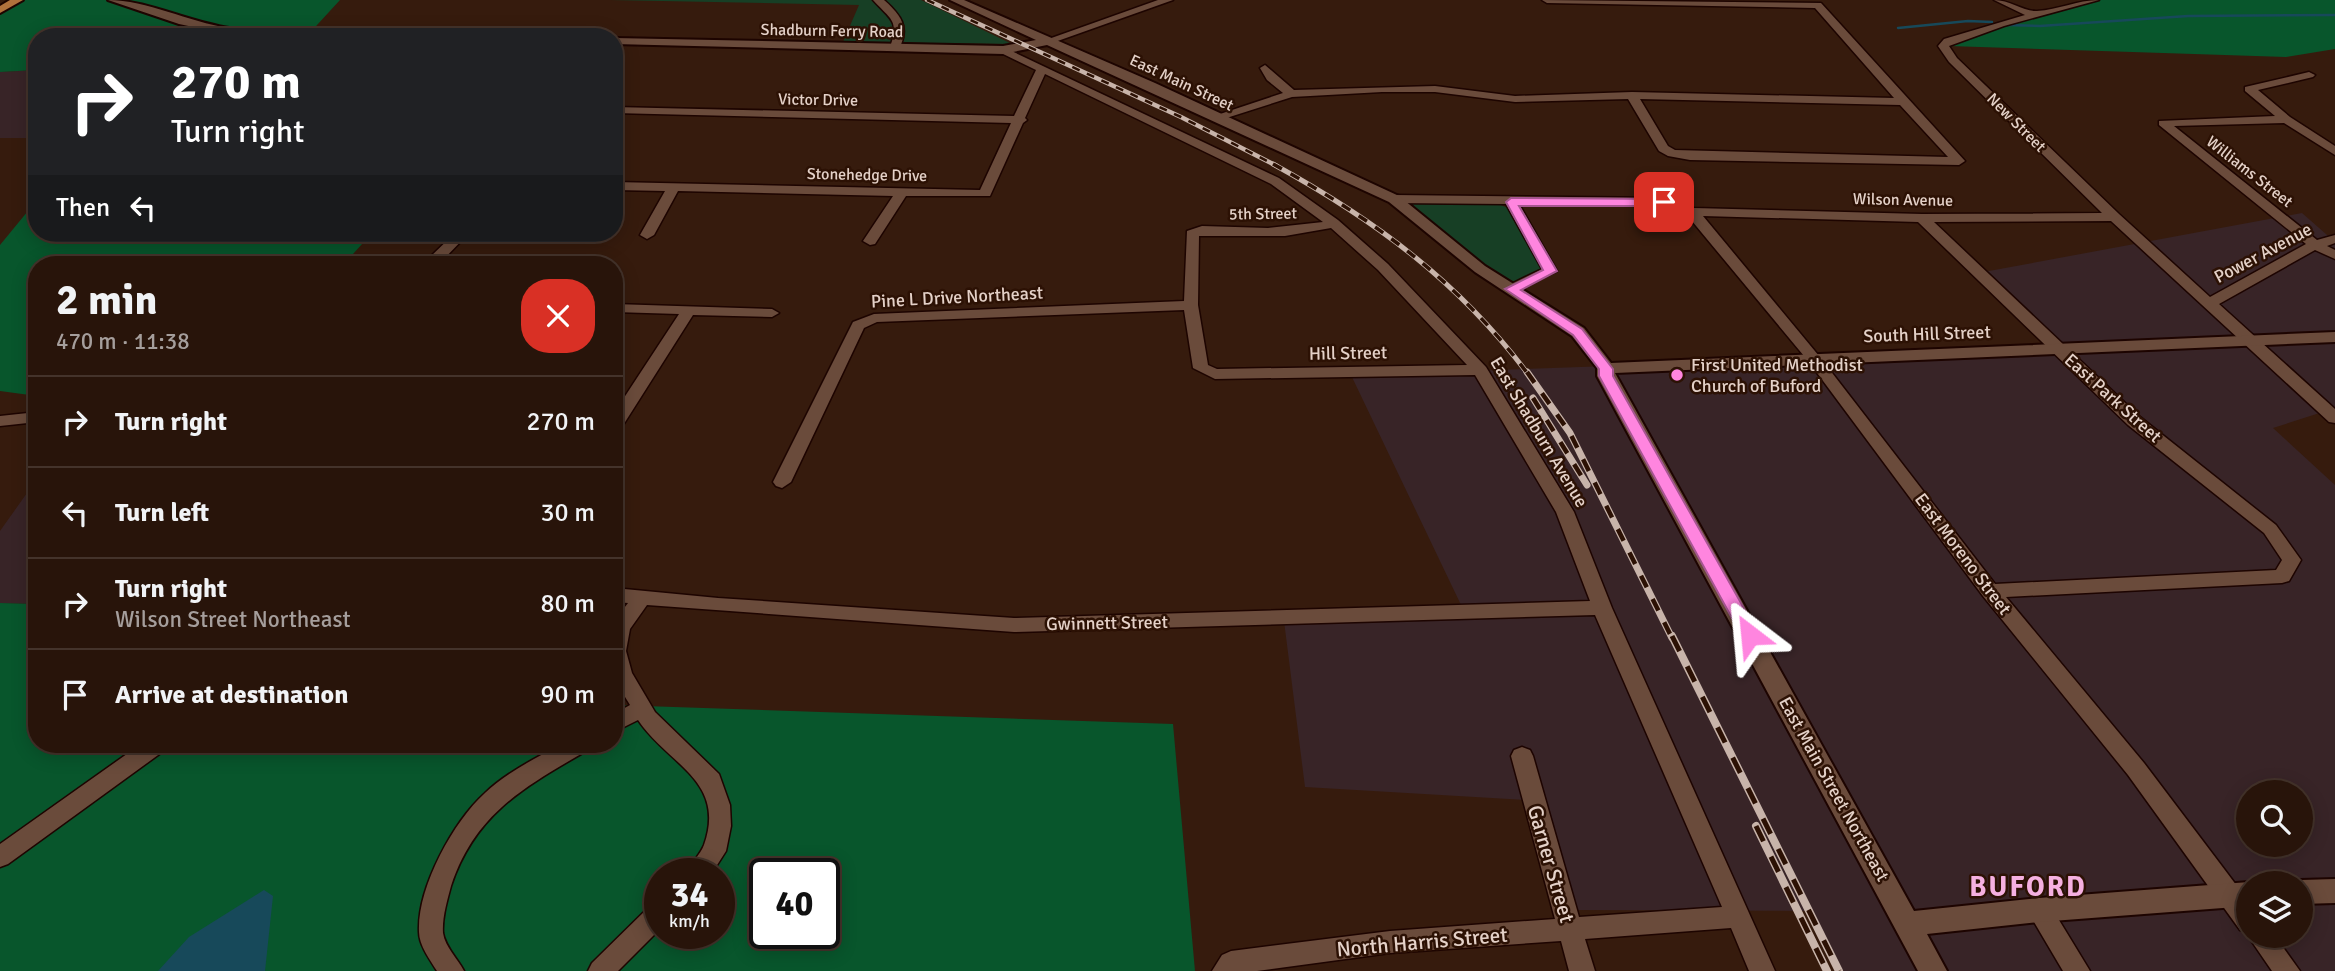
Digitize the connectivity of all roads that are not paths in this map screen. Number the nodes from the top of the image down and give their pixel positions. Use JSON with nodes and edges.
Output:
{"nodes":[{"id":1,"x":21,"y":0,"type":"edge"},
{"id":2,"x":113,"y":0,"type":"edge"},
{"id":3,"x":878,"y":0,"type":"edge"},
{"id":4,"x":955,"y":0,"type":"edge"},
{"id":5,"x":1168,"y":0,"type":"edge"},
{"id":6,"x":1547,"y":0,"type":"edge"},
{"id":7,"x":1999,"y":0,"type":"edge"},
{"id":8,"x":2094,"y":0,"type":"edge"},
{"id":9,"x":1623,"y":1,"type":"edge"},
{"id":10,"x":3,"y":8,"type":"edge"},
{"id":11,"x":2034,"y":15,"type":"junction"},
{"id":12,"x":210,"y":28,"type":"edge"},
{"id":13,"x":623,"y":41,"type":"edge"},
{"id":14,"x":1048,"y":41,"type":"junction"},
{"id":15,"x":895,"y":47,"type":"junction"},
{"id":16,"x":1003,"y":50,"type":"junction"},
{"id":17,"x":1265,"y":68,"type":"dead end"},
{"id":18,"x":1041,"y":71,"type":"junction"},
{"id":19,"x":2309,"y":75,"type":"dead end"},
{"id":20,"x":1291,"y":94,"type":"junction"},
{"id":21,"x":1632,"y":94,"type":"junction"},
{"id":22,"x":1903,"y":102,"type":"junction"},
{"id":23,"x":623,"y":110,"type":"edge"},
{"id":24,"x":1222,"y":119,"type":"junction"},
{"id":25,"x":2286,"y":119,"type":"junction"},
{"id":26,"x":1021,"y":120,"type":"junction"},
{"id":27,"x":2335,"y":151,"type":"edge"},
{"id":28,"x":623,"y":186,"type":"edge"},
{"id":29,"x":673,"y":188,"type":"junction"},
{"id":30,"x":902,"y":192,"type":"junction"},
{"id":31,"x":1394,"y":199,"type":"junction"},
{"id":32,"x":1511,"y":202,"type":"junction"},
{"id":33,"x":1692,"y":212,"type":"junction"},
{"id":34,"x":2114,"y":217,"type":"junction"},
{"id":35,"x":1922,"y":218,"type":"junction"},
{"id":36,"x":1333,"y":223,"type":"junction"},
{"id":37,"x":647,"y":235,"type":"dead end"},
{"id":38,"x":2335,"y":239,"type":"edge"},
{"id":39,"x":870,"y":241,"type":"dead end"},
{"id":40,"x":452,"y":242,"type":"edge"},
{"id":41,"x":2315,"y":245,"type":"junction"},
{"id":42,"x":2335,"y":255,"type":"edge"},
{"id":43,"x":439,"y":256,"type":"edge"},
{"id":44,"x":1512,"y":289,"type":"junction"},
{"id":45,"x":2210,"y":303,"type":"junction"},
{"id":46,"x":1191,"y":305,"type":"junction"},
{"id":47,"x":623,"y":309,"type":"edge"},
{"id":48,"x":688,"y":312,"type":"junction"},
{"id":49,"x":772,"y":313,"type":"dead end"},
{"id":50,"x":2335,"y":337,"type":"edge"},
{"id":51,"x":2250,"y":340,"type":"junction"},
{"id":52,"x":2060,"y":350,"type":"junction"},
{"id":53,"x":1814,"y":359,"type":"junction"},
{"id":54,"x":1606,"y":369,"type":"junction"},
{"id":55,"x":1480,"y":370,"type":"junction"},
{"id":56,"x":623,"y":412,"type":"edge"},
{"id":57,"x":28,"y":418,"type":"edge"},
{"id":58,"x":2335,"y":418,"type":"edge"},
{"id":59,"x":1,"y":423,"type":"edge"},
{"id":60,"x":782,"y":482,"type":"dead end"},
{"id":61,"x":1990,"y":592,"type":"junction"},
{"id":62,"x":623,"y":596,"type":"edge"},
{"id":63,"x":643,"y":597,"type":"junction"},
{"id":64,"x":1602,"y":608,"type":"junction"},
{"id":65,"x":623,"y":624,"type":"edge"},
{"id":66,"x":623,"y":676,"type":"edge"},
{"id":67,"x":642,"y":708,"type":"junction"},
{"id":68,"x":623,"y":719,"type":"edge"},
{"id":69,"x":144,"y":753,"type":"edge"},
{"id":70,"x":565,"y":753,"type":"edge"},
{"id":71,"x":1522,"y":756,"type":"dead end"},
{"id":72,"x":0,"y":857,"type":"edge"},
{"id":73,"x":709,"y":858,"type":"edge"},
{"id":74,"x":2236,"y":891,"type":"edge"},
{"id":75,"x":2335,"y":891,"type":"edge"},
{"id":76,"x":2313,"y":892,"type":"edge"},
{"id":77,"x":2236,"y":895,"type":"edge"},
{"id":78,"x":2039,"y":910,"type":"junction"},
{"id":79,"x":1738,"y":917,"type":"junction"},
{"id":80,"x":1908,"y":924,"type":"junction"},
{"id":81,"x":644,"y":928,"type":"edge"},
{"id":82,"x":1571,"y":931,"type":"junction"},
{"id":83,"x":2269,"y":948,"type":"edge"},
{"id":84,"x":1228,"y":967,"type":"edge"},
{"id":85,"x":451,"y":971,"type":"edge"},
{"id":86,"x":601,"y":971,"type":"edge"},
{"id":87,"x":1583,"y":971,"type":"edge"},
{"id":88,"x":1762,"y":971,"type":"edge"},
{"id":89,"x":1933,"y":971,"type":"edge"},
{"id":90,"x":2077,"y":971,"type":"edge"},
{"id":91,"x":2287,"y":971,"type":"edge"}],
"edges":[{"from":1,"to":10,"type":"main road"},
{"from":2,"to":12,"type":"street"},
{"from":3,"to":15,"type":"street"},
{"from":4,"to":14,"type":"street","name":"East Main Street"},
{"from":5,"to":14,"type":"street"},
{"from":6,"to":9,"type":"street"},
{"from":7,"to":11,"type":"street"},
{"from":8,"to":11,"type":"street","name":"New Street"},
{"from":9,"to":22,"type":"street"},
{"from":11,"to":34,"type":"street","name":"New Street"},
{"from":13,"to":15,"type":"street","name":"Shadburn Ferry Road"},
{"from":14,"to":16,"type":"street","name":"Shadburn Ferry Road"},
{"from":14,"to":24,"type":"street","name":"East Main Street"},
{"from":15,"to":16,"type":"street","name":"Shadburn Ferry Road"},
{"from":16,"to":18,"type":"street","name":"East Shadburn Avenue"},
{"from":17,"to":20,"type":"street"},
{"from":18,"to":26,"type":"street","name":"Stonehedge Drive"},
{"from":18,"to":36,"type":"street","name":"East Shadburn Avenue"},
{"from":19,"to":25,"type":"street"},
{"from":20,"to":21,"type":"street"},
{"from":20,"to":24,"type":"street"},
{"from":21,"to":22,"type":"street"},
{"from":21,"to":22,"type":"street"},
{"from":23,"to":26,"type":"street","name":"Victor Drive"},
{"from":24,"to":31,"type":"street","name":"East Main Street"},
{"from":25,"to":27,"type":"street"},
{"from":25,"to":41,"type":"street","name":"Williams Street"},
{"from":26,"to":30,"type":"street","name":"Stonehedge Drive"},
{"from":28,"to":29,"type":"street","name":"Stonehedge Drive"},
{"from":29,"to":30,"type":"street","name":"Stonehedge Drive"},
{"from":29,"to":37,"type":"street"},
{"from":30,"to":39,"type":"street"},
{"from":31,"to":32,"type":"street"},
{"from":31,"to":44,"type":"street","name":"East Main Street Northeast"},
{"from":32,"to":33,"type":"street"},
{"from":32,"to":44,"type":"street"},
{"from":33,"to":35,"type":"street","name":"Wilson Avenue"},
{"from":33,"to":53,"type":"street","name":"East Moreno Street"},
{"from":34,"to":35,"type":"street","name":"Wilson Avenue"},
{"from":34,"to":45,"type":"street","name":"New Street"},
{"from":35,"to":52,"type":"street","name":"East Park Street"},
{"from":36,"to":46,"type":"street","name":"5th Street"},
{"from":36,"to":55,"type":"street","name":"East Shadburn Avenue"},
{"from":38,"to":41,"type":"street","name":"Power Avenue"},
{"from":40,"to":43,"type":"street"},
{"from":41,"to":42,"type":"street","name":"Williams Street"},
{"from":41,"to":45,"type":"street","name":"Power Avenue"},
{"from":44,"to":54,"type":"street","name":"East Main Street Northeast"},
{"from":45,"to":51,"type":"street"},
{"from":46,"to":55,"type":"street","name":"Hill Street"},
{"from":46,"to":60,"type":"street","name":"Pine L Drive Northeast"},
{"from":47,"to":48,"type":"street"},
{"from":48,"to":49,"type":"street"},
{"from":48,"to":56,"type":"street"},
{"from":50,"to":51,"type":"street","name":"South Hill Street"},
{"from":51,"to":52,"type":"street","name":"South Hill Street"},
{"from":51,"to":58,"type":"street"},
{"from":52,"to":53,"type":"street","name":"South Hill Street"},
{"from":52,"to":61,"type":"street","name":"East Park Street"},
{"from":53,"to":54,"type":"street","name":"South Hill Street"},
{"from":53,"to":61,"type":"street","name":"East Moreno Street"},
{"from":54,"to":80,"type":"street","name":"East Main Street Northeast"},
{"from":55,"to":64,"type":"street","name":"East Shadburn Avenue"},
{"from":57,"to":59,"type":"street"},
{"from":61,"to":74,"type":"street","name":"East Moreno Street"},
{"from":62,"to":63,"type":"street","name":"Gwinnett Street"},
{"from":63,"to":64,"type":"street","name":"Gwinnett Street"},
{"from":63,"to":65,"type":"street"},
{"from":64,"to":79,"type":"street","name":"East Shadburn Avenue"},
{"from":66,"to":67,"type":"street"},
{"from":67,"to":68,"type":"street"},
{"from":67,"to":73,"type":"street"},
{"from":69,"to":72,"type":"street"},
{"from":70,"to":85,"type":"street"},
{"from":71,"to":82,"type":"street","name":"Garner Street"},
{"from":75,"to":76,"type":"street"},
{"from":77,"to":78,"type":"street"},
{"from":78,"to":80,"type":"street"},
{"from":78,"to":90,"type":"street"},
{"from":79,"to":82,"type":"street","name":"North Harris Street"},
{"from":79,"to":88,"type":"street","name":"East Shadburn Avenue"},
{"from":80,"to":89,"type":"street","name":"East Main Street Northeast"},
{"from":81,"to":86,"type":"street"},
{"from":82,"to":84,"type":"street","name":"North Harris Street"},
{"from":82,"to":87,"type":"street","name":"Garner Street"},
{"from":83,"to":91,"type":"street"}]}
